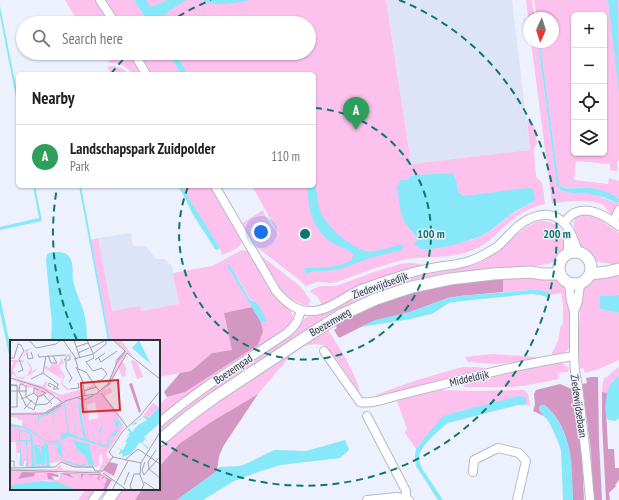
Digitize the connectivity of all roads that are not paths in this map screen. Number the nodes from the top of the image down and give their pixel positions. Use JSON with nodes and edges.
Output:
{"nodes":[{"id":1,"x":100,"y":0,"type":"edge"},
{"id":2,"x":110,"y":16,"type":"edge"},
{"id":3,"x":138,"y":60,"type":"edge"},
{"id":4,"x":145,"y":72,"type":"edge"},
{"id":5,"x":216,"y":188,"type":"edge"},
{"id":6,"x":619,"y":210,"type":"edge"},
{"id":7,"x":616,"y":224,"type":"edge"},
{"id":8,"x":566,"y":227,"type":"junction"},
{"id":9,"x":573,"y":253,"type":"junction"},
{"id":10,"x":560,"y":269,"type":"junction"},
{"id":11,"x":590,"y":269,"type":"junction"},
{"id":12,"x":619,"y":269,"type":"edge"},
{"id":13,"x":575,"y":283,"type":"junction"},
{"id":14,"x":300,"y":310,"type":"junction"},
{"id":15,"x":324,"y":351,"type":"dead end"},
{"id":16,"x":574,"y":356,"type":"junction"},
{"id":17,"x":367,"y":416,"type":"dead end"},
{"id":18,"x":160,"y":422,"type":"edge"},
{"id":19,"x":160,"y":440,"type":"edge"},
{"id":20,"x":473,"y":472,"type":"dead end"},
{"id":21,"x":100,"y":490,"type":"edge"},
{"id":22,"x":115,"y":490,"type":"edge"},
{"id":23,"x":93,"y":500,"type":"edge"},
{"id":24,"x":108,"y":500,"type":"edge"},
{"id":25,"x":367,"y":500,"type":"edge"},
{"id":26,"x":407,"y":500,"type":"edge"},
{"id":27,"x":517,"y":500,"type":"edge"},
{"id":28,"x":590,"y":500,"type":"edge"}],
"edges":[{"from":1,"to":2,"type":"street"},
{"from":3,"to":4,"type":"street"},
{"from":5,"to":14,"type":"street"},
{"from":6,"to":7,"type":"street"},
{"from":7,"to":8,"type":"street"},
{"from":8,"to":9,"type":"street"},
{"from":8,"to":14,"type":"street","name":"Ziedewijdsedijk"},
{"from":9,"to":10,"type":"main road"},
{"from":9,"to":11,"type":"main road"},
{"from":10,"to":13,"type":"main road"},
{"from":10,"to":19,"type":"main road","name":"Boezemweg"},
{"from":11,"to":12,"type":"main road"},
{"from":11,"to":13,"type":"main road"},
{"from":13,"to":16,"type":"street","name":"Ziedewijdsebaan"},
{"from":14,"to":18,"type":"street","name":"Boezempad"},
{"from":15,"to":16,"type":"street","name":"Middeldijk"},
{"from":16,"to":28,"type":"street","name":"Ziedewijdsebaan"},
{"from":17,"to":26,"type":"street"},
{"from":20,"to":27,"type":"street"},
{"from":21,"to":23,"type":"street"},
{"from":22,"to":24,"type":"main road"},
{"from":25,"to":26,"type":"street"}]}
